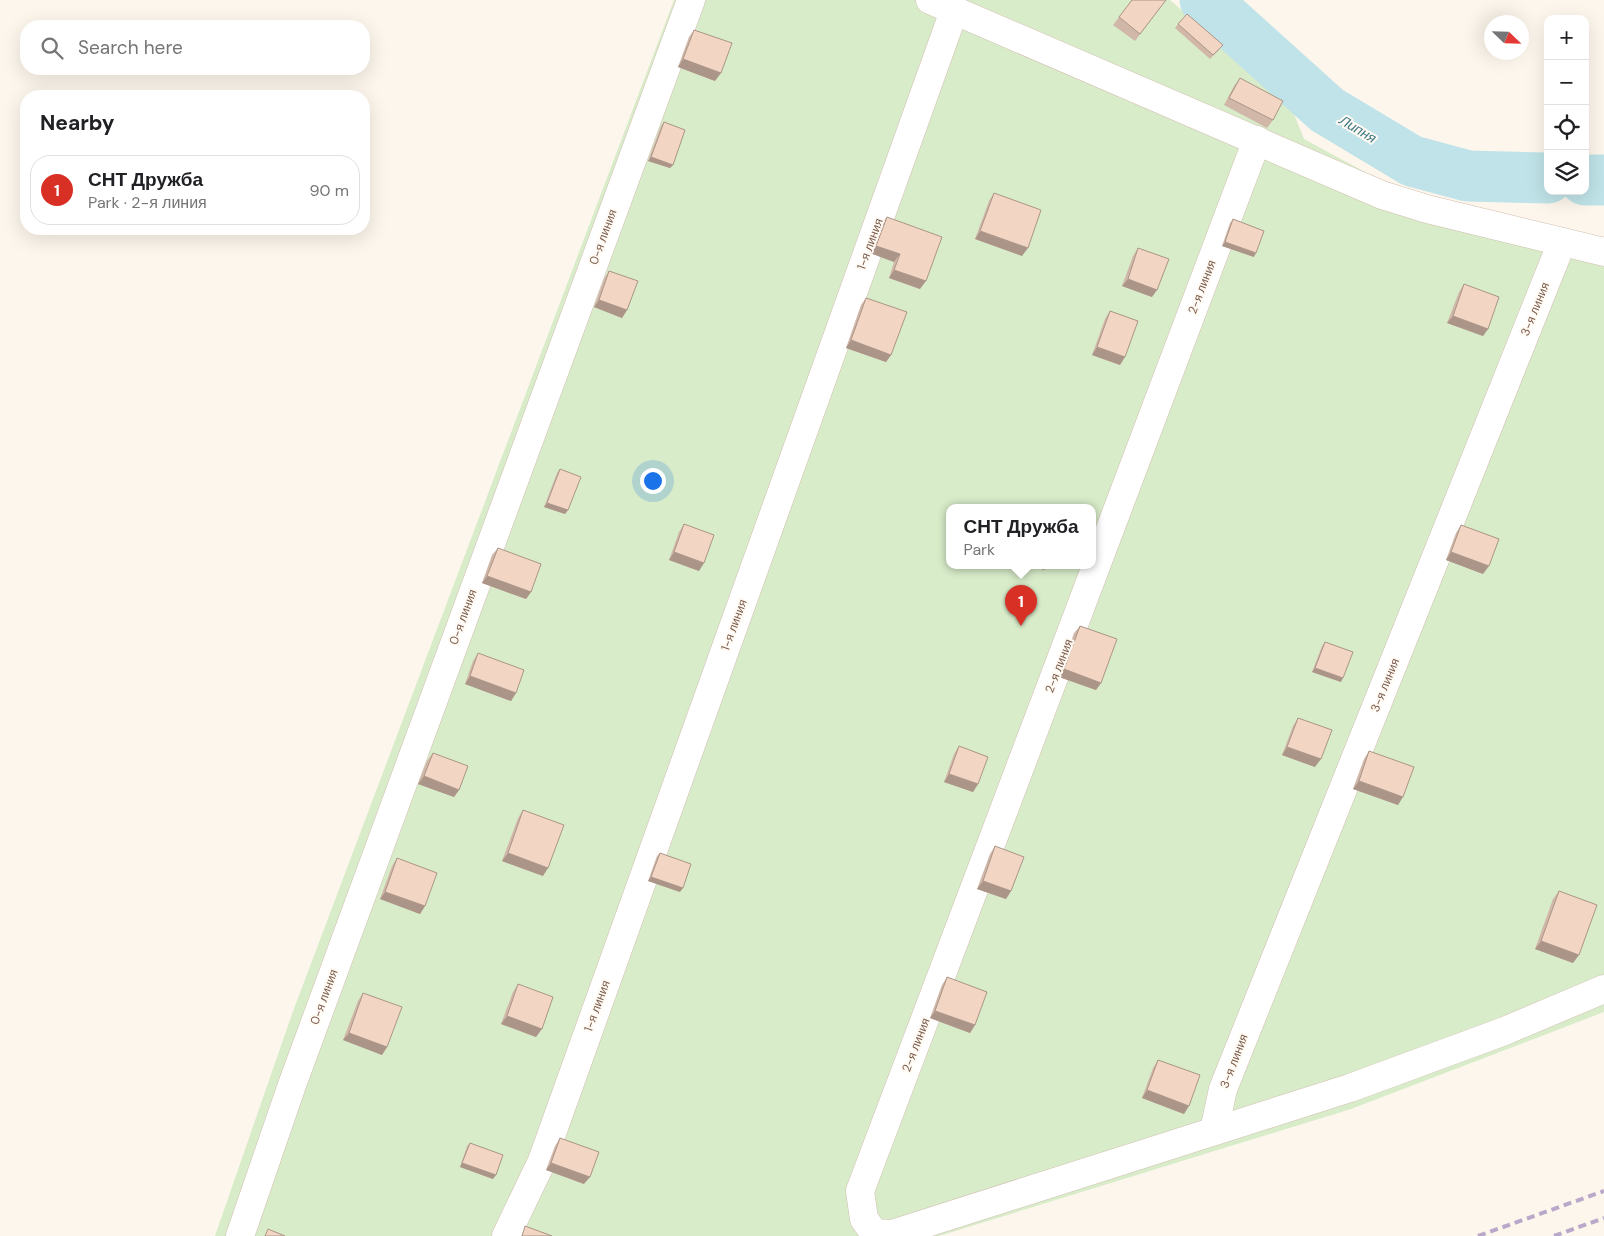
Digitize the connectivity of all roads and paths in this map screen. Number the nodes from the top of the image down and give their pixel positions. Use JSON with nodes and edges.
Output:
{"nodes":[{"id":1,"x":691,"y":0,"type":"edge"},
{"id":2,"x":942,"y":5,"type":"edge"},
{"id":3,"x":1257,"y":140,"type":"junction"},
{"id":4,"x":1562,"y":242,"type":"junction"},
{"id":5,"x":1604,"y":252,"type":"edge"},
{"id":6,"x":1096,"y":566,"type":"edge"},
{"id":7,"x":1095,"y":569,"type":"edge"},
{"id":8,"x":1604,"y":988,"type":"edge"},
{"id":9,"x":1214,"y":1131,"type":"junction"},
{"id":10,"x":240,"y":1236,"type":"edge"},
{"id":11,"x":506,"y":1236,"type":"edge"}],
"edges":[{"from":1,"to":10,"type":"street","name":"0-я линия"},
{"from":2,"to":3,"type":"street"},
{"from":2,"to":11,"type":"street","name":"1-я линия"},
{"from":3,"to":4,"type":"street"},
{"from":3,"to":6,"type":"street","name":"2-я линия"},
{"from":4,"to":5,"type":"street"},
{"from":4,"to":9,"type":"street","name":"3-я линия"},
{"from":7,"to":9,"type":"street","name":"2-я линия"},
{"from":8,"to":9,"type":"street"}]}
